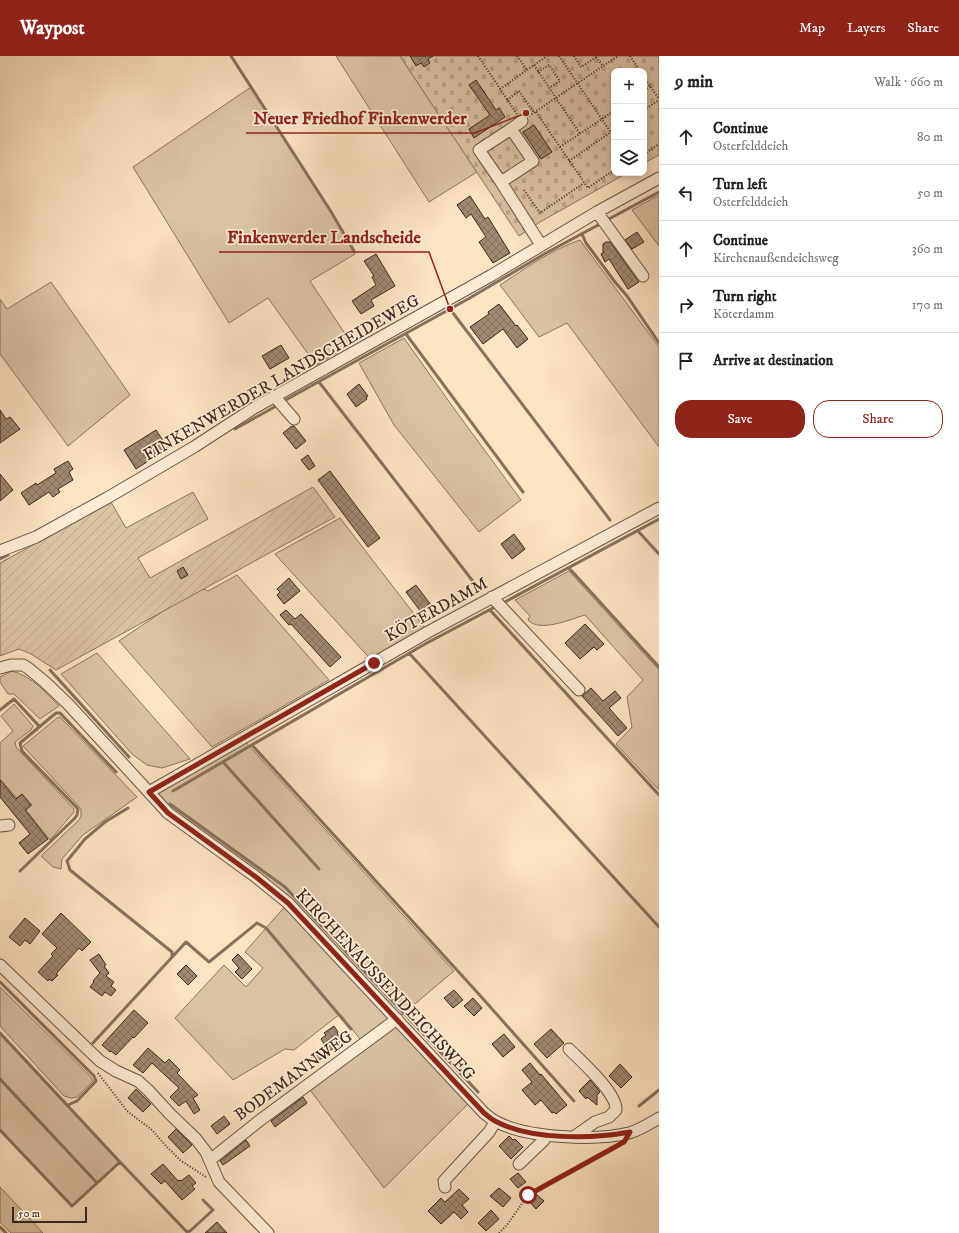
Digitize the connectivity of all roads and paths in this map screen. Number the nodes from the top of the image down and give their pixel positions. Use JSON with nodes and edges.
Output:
{"nodes":[{"id":1,"x":478,"y":56,"type":"edge"},
{"id":2,"x":517,"y":56,"type":"edge"},
{"id":3,"x":547,"y":56,"type":"edge"},
{"id":4,"x":559,"y":56,"type":"edge"},
{"id":5,"x":574,"y":56,"type":"edge"},
{"id":6,"x":596,"y":56,"type":"edge"},
{"id":7,"x":618,"y":56,"type":"edge"},
{"id":8,"x":630,"y":56,"type":"edge"},
{"id":9,"x":534,"y":65,"type":"junction"},
{"id":10,"x":602,"y":66,"type":"junction"},
{"id":11,"x":638,"y":68,"type":"edge"},
{"id":12,"x":527,"y":70,"type":"junction"},
{"id":13,"x":538,"y":72,"type":"junction"},
{"id":14,"x":647,"y":82,"type":"edge"},
{"id":15,"x":578,"y":83,"type":"junction"},
{"id":16,"x":650,"y":86,"type":"junction"},
{"id":17,"x":549,"y":88,"type":"junction"},
{"id":18,"x":647,"y":88,"type":"edge"},
{"id":19,"x":500,"y":89,"type":"junction"},
{"id":20,"x":556,"y":98,"type":"junction"},
{"id":21,"x":659,"y":99,"type":"edge"},
{"id":22,"x":507,"y":100,"type":"junction"},
{"id":23,"x":647,"y":108,"type":"edge"},
{"id":24,"x":535,"y":112,"type":"junction"},
{"id":25,"x":611,"y":113,"type":"edge"},
{"id":26,"x":602,"y":119,"type":"junction"},
{"id":27,"x":522,"y":121,"type":"junction"},
{"id":28,"x":511,"y":128,"type":"junction"},
{"id":29,"x":611,"y":132,"type":"joint"},
{"id":30,"x":580,"y":134,"type":"junction"},
{"id":31,"x":659,"y":144,"type":"edge"},
{"id":32,"x":560,"y":147,"type":"junction"},
{"id":33,"x":647,"y":152,"type":"edge"},
{"id":34,"x":569,"y":161,"type":"junction"},
{"id":35,"x":611,"y":172,"type":"edge"},
{"id":36,"x":659,"y":178,"type":"edge"},
{"id":37,"x":501,"y":182,"type":"junction"},
{"id":38,"x":584,"y":183,"type":"junction"},
{"id":39,"x":524,"y":190,"type":"dead end"},
{"id":40,"x":602,"y":220,"type":"junction"},
{"id":41,"x":541,"y":246,"type":"junction"},
{"id":42,"x":644,"y":276,"type":"dead end"},
{"id":43,"x":278,"y":401,"type":"junction"},
{"id":44,"x":294,"y":419,"type":"dead end"},
{"id":45,"x":659,"y":508,"type":"edge"},
{"id":46,"x":0,"y":551,"type":"edge"},
{"id":47,"x":492,"y":597,"type":"junction"},
{"id":48,"x":0,"y":668,"type":"edge"},
{"id":49,"x":580,"y":690,"type":"dead end"},
{"id":50,"x":149,"y":792,"type":"junction"},
{"id":51,"x":0,"y":965,"type":"edge"},
{"id":52,"x":397,"y":1019,"type":"junction"},
{"id":53,"x":570,"y":1049,"type":"dead end"},
{"id":54,"x":94,"y":1069,"type":"dead end"},
{"id":55,"x":659,"y":1118,"type":"edge"},
{"id":56,"x":495,"y":1122,"type":"junction"},
{"id":57,"x":546,"y":1135,"type":"junction"},
{"id":58,"x":575,"y":1136,"type":"junction"},
{"id":59,"x":618,"y":1146,"type":"dead end"},
{"id":60,"x":210,"y":1160,"type":"junction"},
{"id":61,"x":519,"y":1164,"type":"dead end"},
{"id":62,"x":216,"y":1175,"type":"junction"},
{"id":63,"x":445,"y":1187,"type":"dead end"},
{"id":64,"x":268,"y":1233,"type":"edge"},
{"id":65,"x":499,"y":1233,"type":"edge"}],
"edges":[{"from":1,"to":19,"type":"path"},
{"from":2,"to":12,"type":"path"},
{"from":3,"to":9,"type":"path"},
{"from":4,"to":15,"type":"path"},
{"from":5,"to":6,"type":"path"},
{"from":6,"to":10,"type":"path"},
{"from":7,"to":10,"type":"path"},
{"from":8,"to":11,"type":"path"},
{"from":9,"to":12,"type":"path"},
{"from":9,"to":13,"type":"path"},
{"from":10,"to":15,"type":"path"},
{"from":12,"to":19,"type":"path"},
{"from":13,"to":17,"type":"path"},
{"from":13,"to":17,"type":"path"},
{"from":14,"to":16,"type":"path"},
{"from":15,"to":20,"type":"path"},
{"from":15,"to":26,"type":"path"},
{"from":16,"to":18,"type":"path"},
{"from":16,"to":21,"type":"path"},
{"from":17,"to":20,"type":"path"},
{"from":19,"to":22,"type":"path"},
{"from":20,"to":24,"type":"path"},
{"from":20,"to":30,"type":"path"},
{"from":21,"to":23,"type":"path"},
{"from":22,"to":24,"type":"path"},
{"from":22,"to":27,"type":"path"},
{"from":24,"to":27,"type":"path"},
{"from":24,"to":32,"type":"path"},
{"from":25,"to":26,"type":"path"},
{"from":26,"to":29,"type":"path"},
{"from":26,"to":30,"type":"path"},
{"from":27,"to":28,"type":"street"},
{"from":28,"to":37,"type":"street"},
{"from":28,"to":37,"type":"street"},
{"from":29,"to":34,"type":"path"},
{"from":30,"to":32,"type":"path"},
{"from":31,"to":33,"type":"path"},
{"from":32,"to":34,"type":"path"},
{"from":34,"to":38,"type":"path"},
{"from":35,"to":38,"type":"path"},
{"from":36,"to":40,"type":"street","name":"FINKENWERDER LANDSCHEIDEWEG"},
{"from":37,"to":41,"type":"street"},
{"from":38,"to":39,"type":"path"},
{"from":40,"to":41,"type":"street","name":"FINKENWERDER LANDSCHEIDEWEG"},
{"from":40,"to":42,"type":"street"},
{"from":41,"to":43,"type":"street","name":"FINKENWERDER LANDSCHEIDEWEG"},
{"from":43,"to":44,"type":"street"},
{"from":43,"to":46,"type":"street","name":"FINKENWERDER LANDSCHEIDEWEG"},
{"from":45,"to":47,"type":"street","name":"KÖTERDAMM"},
{"from":47,"to":49,"type":"street"},
{"from":47,"to":50,"type":"street","name":"KÖTERDAMM"},
{"from":48,"to":50,"type":"street","name":"KIRCHENAUSSENDEICHSWEG"},
{"from":50,"to":52,"type":"street","name":"KIRCHENAUSSENDEICHSWEG"},
{"from":51,"to":60,"type":"street"},
{"from":52,"to":56,"type":"street","name":"KIRCHENAUSSENDEICHSWEG"},
{"from":52,"to":60,"type":"street","name":"BODEMANNWEG"},
{"from":53,"to":58,"type":"street"},
{"from":54,"to":62,"type":"path"},
{"from":55,"to":58,"type":"street","name":"KIRCHENAUSSENDEICHSWEG"},
{"from":56,"to":57,"type":"street","name":"KIRCHENAUSSENDEICHSWEG"},
{"from":56,"to":63,"type":"street"},
{"from":57,"to":58,"type":"street","name":"KIRCHENAUSSENDEICHSWEG"},
{"from":57,"to":61,"type":"street"},
{"from":59,"to":65,"type":"path"},
{"from":60,"to":62,"type":"street"},
{"from":62,"to":64,"type":"street"}]}
